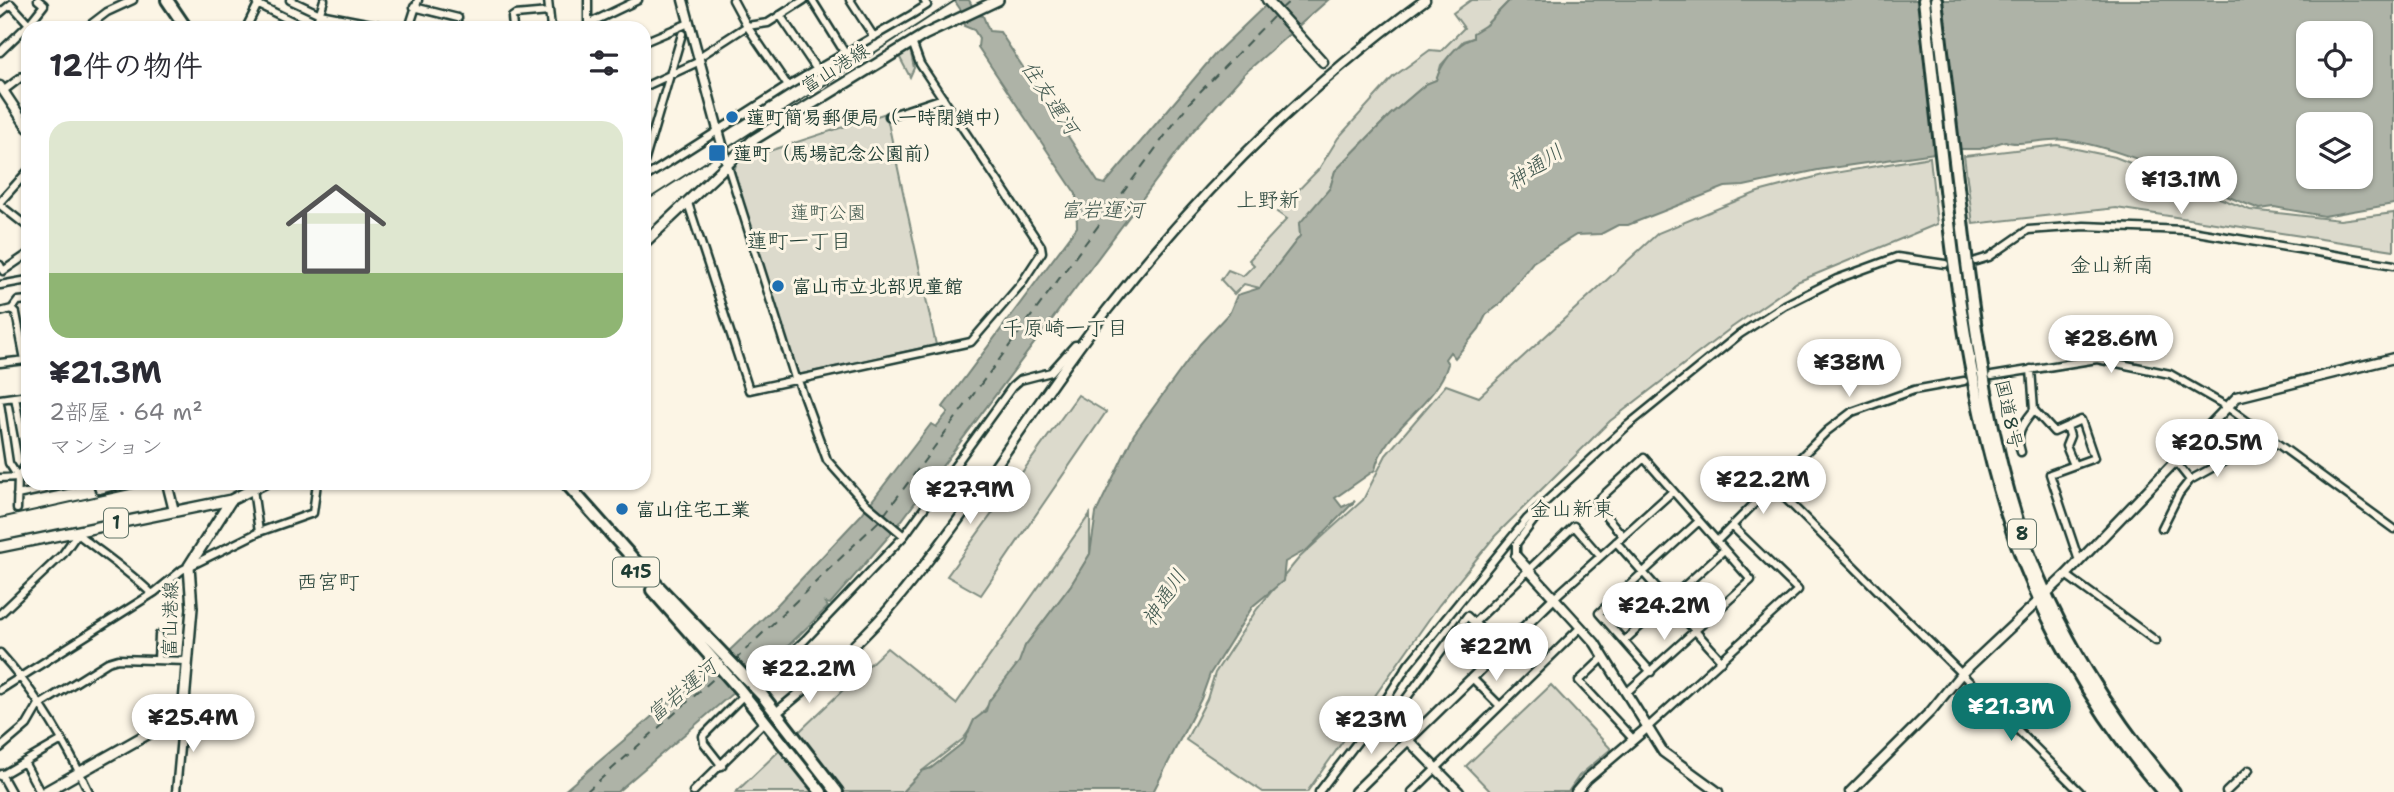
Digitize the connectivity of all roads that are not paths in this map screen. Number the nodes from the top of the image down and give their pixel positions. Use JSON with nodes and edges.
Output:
{"nodes":[{"id":1,"x":133,"y":0,"type":"edge"},
{"id":2,"x":167,"y":0,"type":"edge"},
{"id":3,"x":174,"y":0,"type":"edge"},
{"id":4,"x":290,"y":0,"type":"edge"},
{"id":5,"x":324,"y":0,"type":"edge"},
{"id":6,"x":548,"y":0,"type":"edge"},
{"id":7,"x":588,"y":0,"type":"edge"},
{"id":8,"x":638,"y":0,"type":"edge"},
{"id":9,"x":683,"y":0,"type":"edge"},
{"id":10,"x":733,"y":0,"type":"edge"},
{"id":11,"x":811,"y":0,"type":"edge"},
{"id":12,"x":850,"y":0,"type":"edge"},
{"id":13,"x":924,"y":0,"type":"edge"},
{"id":14,"x":998,"y":0,"type":"edge"},
{"id":15,"x":1425,"y":0,"type":"edge"},
{"id":16,"x":1924,"y":0,"type":"edge"},
{"id":17,"x":1936,"y":0,"type":"edge"},
{"id":18,"x":799,"y":1,"type":"edge"},
{"id":19,"x":1267,"y":1,"type":"edge"},
{"id":20,"x":13,"y":2,"type":"edge"},
{"id":21,"x":43,"y":2,"type":"edge"},
{"id":22,"x":258,"y":2,"type":"edge"},
{"id":23,"x":416,"y":3,"type":"edge"},
{"id":24,"x":549,"y":12,"type":"junction"},
{"id":25,"x":0,"y":13,"type":"edge"},
{"id":26,"x":320,"y":14,"type":"junction"},
{"id":27,"x":780,"y":15,"type":"junction"},
{"id":28,"x":458,"y":18,"type":"dead end"},
{"id":29,"x":27,"y":21,"type":"edge"},
{"id":30,"x":31,"y":21,"type":"edge"},
{"id":31,"x":95,"y":21,"type":"edge"},
{"id":32,"x":181,"y":21,"type":"edge"},
{"id":33,"x":188,"y":21,"type":"edge"},
{"id":34,"x":250,"y":21,"type":"edge"},
{"id":35,"x":293,"y":21,"type":"edge"},
{"id":36,"x":318,"y":21,"type":"edge"},
{"id":37,"x":356,"y":21,"type":"edge"},
{"id":38,"x":411,"y":21,"type":"edge"},
{"id":39,"x":512,"y":21,"type":"edge"},
{"id":40,"x":550,"y":21,"type":"edge"},
{"id":41,"x":588,"y":21,"type":"edge"},
{"id":42,"x":598,"y":21,"type":"edge"},
{"id":43,"x":689,"y":23,"type":"junction"},
{"id":44,"x":747,"y":26,"type":"junction"},
{"id":45,"x":21,"y":32,"type":"edge"},
{"id":46,"x":682,"y":34,"type":"dead end"},
{"id":47,"x":874,"y":37,"type":"junction"},
{"id":48,"x":651,"y":39,"type":"edge"},
{"id":49,"x":912,"y":42,"type":"junction"},
{"id":50,"x":0,"y":52,"type":"edge"},
{"id":51,"x":845,"y":53,"type":"junction"},
{"id":52,"x":699,"y":59,"type":"junction"},
{"id":53,"x":1323,"y":62,"type":"dead end"},
{"id":54,"x":817,"y":70,"type":"junction"},
{"id":55,"x":669,"y":75,"type":"junction"},
{"id":56,"x":21,"y":76,"type":"edge"},
{"id":57,"x":651,"y":84,"type":"edge"},
{"id":58,"x":788,"y":86,"type":"junction"},
{"id":59,"x":1,"y":89,"type":"edge"},
{"id":60,"x":943,"y":98,"type":"junction"},
{"id":61,"x":889,"y":116,"type":"dead end"},
{"id":62,"x":21,"y":118,"type":"edge"},
{"id":63,"x":719,"y":130,"type":"junction"},
{"id":64,"x":651,"y":138,"type":"edge"},
{"id":65,"x":727,"y":163,"type":"junction"},
{"id":66,"x":651,"y":174,"type":"edge"},
{"id":67,"x":21,"y":179,"type":"edge"},
{"id":68,"x":688,"y":203,"type":"junction"},
{"id":69,"x":0,"y":204,"type":"edge"},
{"id":70,"x":21,"y":221,"type":"edge"},
{"id":71,"x":651,"y":237,"type":"edge"},
{"id":72,"x":21,"y":259,"type":"edge"},
{"id":73,"x":1976,"y":261,"type":"dead end"},
{"id":74,"x":1945,"y":264,"type":"dead end"},
{"id":75,"x":0,"y":265,"type":"edge"},
{"id":76,"x":2394,"y":265,"type":"edge"},
{"id":77,"x":21,"y":281,"type":"edge"},
{"id":78,"x":0,"y":285,"type":"edge"},
{"id":79,"x":21,"y":301,"type":"edge"},
{"id":80,"x":12,"y":309,"type":"junction"},
{"id":81,"x":0,"y":312,"type":"edge"},
{"id":82,"x":20,"y":332,"type":"joint"},
{"id":83,"x":21,"y":337,"type":"edge"},
{"id":84,"x":1080,"y":345,"type":"junction"},
{"id":85,"x":2394,"y":358,"type":"edge"},
{"id":86,"x":21,"y":361,"type":"edge"},
{"id":87,"x":0,"y":363,"type":"edge"},
{"id":88,"x":2031,"y":369,"type":"junction"},
{"id":89,"x":1992,"y":376,"type":"dead end"},
{"id":90,"x":796,"y":378,"type":"junction"},
{"id":91,"x":1964,"y":381,"type":"dead end"},
{"id":92,"x":21,"y":396,"type":"edge"},
{"id":93,"x":15,"y":397,"type":"junction"},
{"id":94,"x":0,"y":401,"type":"edge"},
{"id":95,"x":2227,"y":406,"type":"junction"},
{"id":96,"x":2034,"y":410,"type":"junction"},
{"id":97,"x":2067,"y":426,"type":"junction"},
{"id":98,"x":21,"y":430,"type":"edge"},
{"id":99,"x":2021,"y":452,"type":"dead end"},
{"id":100,"x":2232,"y":457,"type":"dead end"},
{"id":101,"x":2175,"y":461,"type":"junction"},
{"id":102,"x":2074,"y":465,"type":"junction"},
{"id":103,"x":21,"y":472,"type":"edge"},
{"id":104,"x":18,"y":477,"type":"junction"},
{"id":105,"x":0,"y":478,"type":"edge"},
{"id":106,"x":2190,"y":480,"type":"junction"},
{"id":107,"x":1773,"y":486,"type":"junction"},
{"id":108,"x":41,"y":490,"type":"edge"},
{"id":109,"x":169,"y":490,"type":"edge"},
{"id":110,"x":248,"y":490,"type":"edge"},
{"id":111,"x":251,"y":490,"type":"edge"},
{"id":112,"x":316,"y":490,"type":"edge"},
{"id":113,"x":565,"y":490,"type":"edge"},
{"id":114,"x":572,"y":490,"type":"edge"},
{"id":115,"x":1672,"y":492,"type":"junction"},
{"id":116,"x":17,"y":495,"type":"junction"},
{"id":117,"x":231,"y":500,"type":"junction"},
{"id":118,"x":1544,"y":503,"type":"junction"},
{"id":119,"x":17,"y":509,"type":"dead end"},
{"id":120,"x":174,"y":511,"type":"junction"},
{"id":121,"x":1698,"y":522,"type":"junction"},
{"id":122,"x":1732,"y":526,"type":"junction"},
{"id":123,"x":2162,"y":528,"type":"dead end"},
{"id":124,"x":2394,"y":529,"type":"edge"},
{"id":125,"x":259,"y":532,"type":"junction"},
{"id":126,"x":80,"y":533,"type":"junction"},
{"id":127,"x":904,"y":536,"type":"junction"},
{"id":128,"x":1623,"y":536,"type":"junction"},
{"id":129,"x":1717,"y":541,"type":"junction"},
{"id":130,"x":1616,"y":542,"type":"junction"},
{"id":131,"x":0,"y":547,"type":"edge"},
{"id":132,"x":1724,"y":550,"type":"junction"},
{"id":133,"x":1516,"y":556,"type":"joint"},
{"id":134,"x":1600,"y":556,"type":"junction"},
{"id":135,"x":2079,"y":561,"type":"junction"},
{"id":136,"x":189,"y":566,"type":"junction"},
{"id":137,"x":1527,"y":569,"type":"junction"},
{"id":138,"x":1642,"y":572,"type":"junction"},
{"id":139,"x":2066,"y":575,"type":"junction"},
{"id":140,"x":152,"y":594,"type":"junction"},
{"id":141,"x":2044,"y":596,"type":"junction"},
{"id":142,"x":1554,"y":597,"type":"junction"},
{"id":143,"x":1670,"y":602,"type":"junction"},
{"id":144,"x":0,"y":614,"type":"edge"},
{"id":145,"x":1474,"y":623,"type":"junction"},
{"id":146,"x":1581,"y":627,"type":"junction"},
{"id":147,"x":1696,"y":632,"type":"junction"},
{"id":148,"x":159,"y":635,"type":"dead end"},
{"id":149,"x":1624,"y":641,"type":"junction"},
{"id":150,"x":2156,"y":641,"type":"dead end"},
{"id":151,"x":1502,"y":649,"type":"junction"},
{"id":152,"x":0,"y":653,"type":"edge"},
{"id":153,"x":791,"y":654,"type":"junction"},
{"id":154,"x":719,"y":656,"type":"junction"},
{"id":155,"x":1604,"y":657,"type":"junction"},
{"id":156,"x":158,"y":660,"type":"junction"},
{"id":157,"x":187,"y":661,"type":"junction"},
{"id":158,"x":1722,"y":661,"type":"junction"},
{"id":159,"x":1651,"y":672,"type":"junction"},
{"id":160,"x":1961,"y":674,"type":"junction"},
{"id":161,"x":823,"y":675,"type":"junction"},
{"id":162,"x":22,"y":676,"type":"junction"},
{"id":163,"x":1472,"y":678,"type":"junction"},
{"id":164,"x":748,"y":689,"type":"junction"},
{"id":165,"x":0,"y":690,"type":"edge"},
{"id":166,"x":1626,"y":693,"type":"junction"},
{"id":167,"x":42,"y":705,"type":"junction"},
{"id":168,"x":1500,"y":706,"type":"junction"},
{"id":169,"x":183,"y":714,"type":"junction"},
{"id":170,"x":779,"y":716,"type":"junction"},
{"id":171,"x":768,"y":725,"type":"junction"},
{"id":172,"x":1648,"y":727,"type":"junction"},
{"id":173,"x":1633,"y":739,"type":"junction"},
{"id":174,"x":62,"y":740,"type":"junction"},
{"id":175,"x":1408,"y":740,"type":"junction"},
{"id":176,"x":0,"y":748,"type":"edge"},
{"id":177,"x":24,"y":762,"type":"junction"},
{"id":178,"x":722,"y":766,"type":"junction"},
{"id":179,"x":1436,"y":768,"type":"junction"},
{"id":180,"x":2249,"y":771,"type":"dead end"},
{"id":181,"x":79,"y":772,"type":"junction"},
{"id":182,"x":1,"y":775,"type":"edge"},
{"id":183,"x":11,"y":792,"type":"edge"},
{"id":184,"x":43,"y":792,"type":"edge"},
{"id":185,"x":89,"y":792,"type":"edge"},
{"id":186,"x":176,"y":792,"type":"edge"},
{"id":187,"x":693,"y":792,"type":"edge"},
{"id":188,"x":821,"y":792,"type":"edge"},
{"id":189,"x":837,"y":792,"type":"edge"},
{"id":190,"x":1319,"y":792,"type":"edge"},
{"id":191,"x":1355,"y":792,"type":"edge"},
{"id":192,"x":1412,"y":792,"type":"edge"},
{"id":193,"x":1459,"y":792,"type":"edge"},
{"id":194,"x":1576,"y":792,"type":"edge"},
{"id":195,"x":1718,"y":792,"type":"edge"},
{"id":196,"x":1850,"y":792,"type":"edge"},
{"id":197,"x":2080,"y":792,"type":"edge"},
{"id":198,"x":2163,"y":792,"type":"edge"},
{"id":199,"x":2174,"y":792,"type":"edge"},
{"id":200,"x":2226,"y":792,"type":"edge"}],
"edges":[{"from":1,"to":31,"type":"street"},
{"from":2,"to":32,"type":"highway"},
{"from":3,"to":33,"type":"highway"},
{"from":4,"to":26,"type":"street"},
{"from":5,"to":26,"type":"street"},
{"from":6,"to":24,"type":"street"},
{"from":7,"to":41,"type":"street"},
{"from":8,"to":42,"type":"street"},
{"from":9,"to":43,"type":"street"},
{"from":10,"to":44,"type":"street"},
{"from":11,"to":51,"type":"street"},
{"from":12,"to":47,"type":"street"},
{"from":13,"to":47,"type":"street"},
{"from":14,"to":49,"type":"main road","name":"富山港線"},
{"from":15,"to":84,"type":"street"},
{"from":16,"to":141,"type":"highway","name":"国道8号","number":"8"},
{"from":17,"to":141,"type":"highway","name":"国道8号","number":"8"},
{"from":18,"to":27,"type":"street"},
{"from":19,"to":53,"type":"street"},
{"from":20,"to":25,"type":"street"},
{"from":20,"to":29,"type":"street"},
{"from":21,"to":30,"type":"street"},
{"from":22,"to":34,"type":"street"},
{"from":22,"to":35,"type":"street"},
{"from":23,"to":28,"type":"street"},
{"from":23,"to":38,"type":"street"},
{"from":24,"to":39,"type":"street"},
{"from":24,"to":40,"type":"street"},
{"from":26,"to":36,"type":"street"},
{"from":26,"to":37,"type":"street"},
{"from":27,"to":44,"type":"street"},
{"from":27,"to":54,"type":"street"},
{"from":43,"to":48,"type":"street"},
{"from":43,"to":52,"type":"street"},
{"from":44,"to":52,"type":"street"},
{"from":44,"to":58,"type":"street"},
{"from":45,"to":50,"type":"street"},
{"from":46,"to":55,"type":"street"},
{"from":47,"to":51,"type":"street"},
{"from":49,"to":60,"type":"street"},
{"from":49,"to":65,"type":"main road","name":"富山港線"},
{"from":51,"to":54,"type":"street"},
{"from":52,"to":55,"type":"street"},
{"from":52,"to":63,"type":"street"},
{"from":54,"to":58,"type":"street"},
{"from":55,"to":57,"type":"street"},
{"from":55,"to":64,"type":"street"},
{"from":56,"to":59,"type":"street"},
{"from":58,"to":63,"type":"street"},
{"from":59,"to":62,"type":"street"},
{"from":60,"to":61,"type":"street"},
{"from":60,"to":90,"type":"street"},
{"from":63,"to":65,"type":"street"},
{"from":63,"to":66,"type":"street"},
{"from":65,"to":68,"type":"main road","name":"富山港線"},
{"from":65,"to":90,"type":"street"},
{"from":67,"to":69,"type":"street"},
{"from":68,"to":71,"type":"main road","name":"富山港線"},
{"from":68,"to":90,"type":"street"},
{"from":69,"to":70,"type":"street"},
{"from":72,"to":75,"type":"street"},
{"from":73,"to":76,"type":"street"},
{"from":74,"to":118,"type":"street"},
{"from":77,"to":78,"type":"street"},
{"from":79,"to":80,"type":"street"},
{"from":80,"to":81,"type":"street"},
{"from":80,"to":82,"type":"street"},
{"from":82,"to":83,"type":"street"},
{"from":84,"to":127,"type":"street"},
{"from":84,"to":161,"type":"street"},
{"from":85,"to":95,"type":"street"},
{"from":86,"to":87,"type":"street"},
{"from":88,"to":89,"type":"street"},
{"from":88,"to":95,"type":"street"},
{"from":88,"to":96,"type":"street"},
{"from":90,"to":127,"type":"street"},
{"from":91,"to":107,"type":"street"},
{"from":92,"to":93,"type":"street"},
{"from":93,"to":94,"type":"street"},
{"from":93,"to":98,"type":"street"},
{"from":94,"to":104,"type":"street"},
{"from":95,"to":101,"type":"street"},
{"from":95,"to":124,"type":"street"},
{"from":96,"to":97,"type":"street"},
{"from":96,"to":99,"type":"street"},
{"from":97,"to":102,"type":"street"},
{"from":97,"to":102,"type":"street"},
{"from":100,"to":106,"type":"street"},
{"from":101,"to":106,"type":"street"},
{"from":101,"to":135,"type":"street"},
{"from":102,"to":135,"type":"street"},
{"from":103,"to":104,"type":"street"},
{"from":104,"to":105,"type":"street"},
{"from":104,"to":116,"type":"street"},
{"from":106,"to":123,"type":"street"},
{"from":107,"to":122,"type":"street"},
{"from":107,"to":160,"type":"street"},
{"from":108,"to":116,"type":"street"},
{"from":109,"to":120,"type":"street"},
{"from":110,"to":117,"type":"main road","number":"1"},
{"from":111,"to":125,"type":"street"},
{"from":112,"to":125,"type":"street"},
{"from":113,"to":154,"type":"highway","number":"415"},
{"from":114,"to":154,"type":"highway","number":"415"},
{"from":115,"to":121,"type":"street"},
{"from":115,"to":128,"type":"street"},
{"from":115,"to":128,"type":"street"},
{"from":116,"to":119,"type":"street"},
{"from":117,"to":120,"type":"main road","number":"1"},
{"from":117,"to":136,"type":"main road","name":"富山港線"},
{"from":118,"to":133,"type":"street"},
{"from":118,"to":190,"type":"street"},
{"from":120,"to":126,"type":"main road","number":"1"},
{"from":121,"to":129,"type":"street"},
{"from":121,"to":138,"type":"street"},
{"from":122,"to":129,"type":"street"},
{"from":122,"to":158,"type":"street"},
{"from":125,"to":136,"type":"street"},
{"from":126,"to":131,"type":"main road","number":"1"},
{"from":126,"to":140,"type":"street"},
{"from":126,"to":144,"type":"street"},
{"from":127,"to":153,"type":"street"},
{"from":128,"to":130,"type":"street"},
{"from":129,"to":132,"type":"street"},
{"from":130,"to":134,"type":"street"},
{"from":130,"to":138,"type":"street"},
{"from":132,"to":143,"type":"street"},
{"from":132,"to":147,"type":"street"},
{"from":133,"to":137,"type":"street"},
{"from":134,"to":137,"type":"street"},
{"from":134,"to":142,"type":"street"},
{"from":135,"to":139,"type":"street"},
{"from":136,"to":140,"type":"street"},
{"from":136,"to":157,"type":"main road","name":"富山港線"},
{"from":137,"to":142,"type":"street"},
{"from":137,"to":145,"type":"street"},
{"from":138,"to":143,"type":"street"},
{"from":138,"to":149,"type":"street"},
{"from":139,"to":141,"type":"street"},
{"from":139,"to":150,"type":"street"},
{"from":140,"to":162,"type":"street"},
{"from":141,"to":160,"type":"street"},
{"from":141,"to":198,"type":"highway","name":"国道8号","number":"8"},
{"from":141,"to":199,"type":"highway","name":"国道8号","number":"8"},
{"from":142,"to":146,"type":"street"},
{"from":142,"to":151,"type":"street"},
{"from":143,"to":147,"type":"street"},
{"from":143,"to":149,"type":"street"},
{"from":145,"to":151,"type":"street"},
{"from":145,"to":175,"type":"street"},
{"from":146,"to":155,"type":"street"},
{"from":146,"to":168,"type":"street"},
{"from":147,"to":158,"type":"street"},
{"from":147,"to":159,"type":"street"},
{"from":148,"to":156,"type":"street"},
{"from":149,"to":159,"type":"street"},
{"from":151,"to":163,"type":"street"},
{"from":152,"to":162,"type":"street"},
{"from":153,"to":161,"type":"street"},
{"from":153,"to":164,"type":"street"},
{"from":154,"to":164,"type":"highway","number":"415"},
{"from":155,"to":166,"type":"street"},
{"from":155,"to":173,"type":"street"},
{"from":156,"to":157,"type":"street"},
{"from":156,"to":167,"type":"street"},
{"from":157,"to":169,"type":"main road","name":"富山港線"},
{"from":158,"to":172,"type":"street"},
{"from":159,"to":166,"type":"street"},
{"from":160,"to":196,"type":"street"},
{"from":160,"to":197,"type":"street"},
{"from":161,"to":170,"type":"street"},
{"from":162,"to":165,"type":"street"},
{"from":162,"to":167,"type":"street"},
{"from":163,"to":168,"type":"street"},
{"from":163,"to":175,"type":"street"},
{"from":164,"to":170,"type":"highway","number":"415"},
{"from":164,"to":171,"type":"highway","number":"415"},
{"from":164,"to":178,"type":"street"},
{"from":166,"to":172,"type":"street"},
{"from":167,"to":174,"type":"street"},
{"from":167,"to":176,"type":"street"},
{"from":168,"to":179,"type":"street"},
{"from":169,"to":181,"type":"main road"},
{"from":169,"to":186,"type":"street"},
{"from":170,"to":189,"type":"highway","number":"415"},
{"from":171,"to":178,"type":"street"},
{"from":171,"to":188,"type":"highway","number":"415"},
{"from":172,"to":173,"type":"street"},
{"from":172,"to":195,"type":"street"},
{"from":173,"to":194,"type":"street"},
{"from":174,"to":177,"type":"street"},
{"from":174,"to":181,"type":"street"},
{"from":175,"to":179,"type":"street"},
{"from":175,"to":191,"type":"street"},
{"from":177,"to":182,"type":"street"},
{"from":177,"to":184,"type":"street"},
{"from":178,"to":187,"type":"street"},
{"from":179,"to":192,"type":"street"},
{"from":179,"to":193,"type":"street"},
{"from":180,"to":200,"type":"street"},
{"from":181,"to":184,"type":"main road"},
{"from":181,"to":185,"type":"street"},
{"from":182,"to":183,"type":"street"}]}
